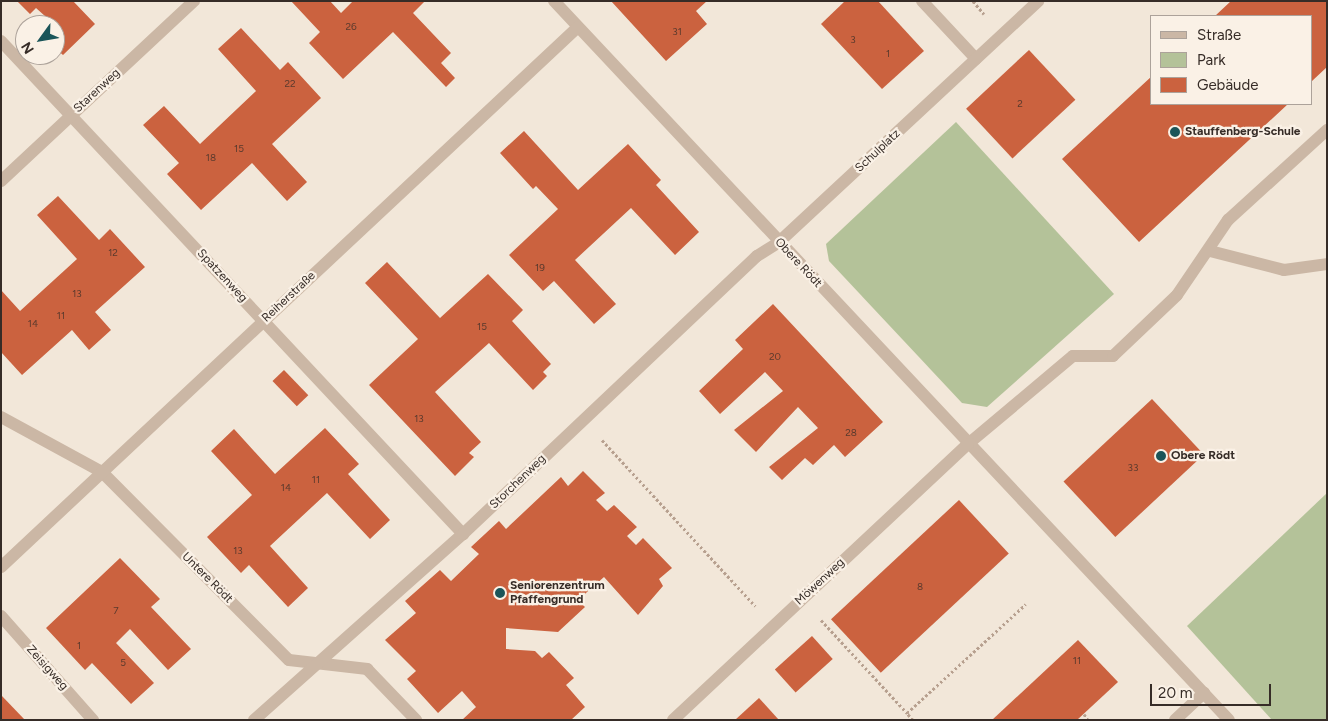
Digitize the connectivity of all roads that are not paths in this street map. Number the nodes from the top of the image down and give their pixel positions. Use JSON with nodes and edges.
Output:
{"nodes":[{"id":1,"x":194,"y":1,"type":"edge"},
{"id":2,"x":554,"y":1,"type":"edge"},
{"id":3,"x":922,"y":1,"type":"edge"},
{"id":4,"x":1038,"y":1,"type":"edge"},
{"id":5,"x":578,"y":27,"type":"junction"},
{"id":6,"x":1,"y":41,"type":"edge"},
{"id":7,"x":976,"y":59,"type":"junction"},
{"id":8,"x":72,"y":115,"type":"junction"},
{"id":9,"x":1327,"y":130,"type":"edge"},
{"id":10,"x":1,"y":181,"type":"edge"},
{"id":11,"x":779,"y":242,"type":"junction"},
{"id":12,"x":1210,"y":251,"type":"junction"},
{"id":13,"x":1327,"y":264,"type":"edge"},
{"id":14,"x":264,"y":320,"type":"junction"},
{"id":15,"x":1,"y":417,"type":"edge"},
{"id":16,"x":968,"y":444,"type":"junction"},
{"id":17,"x":102,"y":472,"type":"junction"},
{"id":18,"x":463,"y":534,"type":"junction"},
{"id":19,"x":1,"y":567,"type":"edge"},
{"id":20,"x":1,"y":616,"type":"edge"},
{"id":21,"x":316,"y":662,"type":"junction"},
{"id":22,"x":1204,"y":693,"type":"junction"},
{"id":23,"x":93,"y":720,"type":"edge"},
{"id":24,"x":254,"y":720,"type":"edge"},
{"id":25,"x":416,"y":720,"type":"edge"},
{"id":26,"x":673,"y":720,"type":"edge"},
{"id":27,"x":1175,"y":720,"type":"edge"},
{"id":28,"x":1229,"y":720,"type":"edge"}],
"edges":[{"from":1,"to":8,"type":"street","name":"Starenweg"},
{"from":2,"to":5,"type":"street","name":"Obere Rödt"},
{"from":3,"to":7,"type":"street"},
{"from":4,"to":7,"type":"street","name":"Schulplatz"},
{"from":5,"to":11,"type":"street","name":"Obere Rödt"},
{"from":5,"to":14,"type":"street","name":"Reiherstraße"},
{"from":6,"to":8,"type":"street","name":"Spatzenweg"},
{"from":7,"to":11,"type":"street","name":"Schulplatz"},
{"from":8,"to":10,"type":"street","name":"Starenweg"},
{"from":8,"to":14,"type":"street","name":"Spatzenweg"},
{"from":9,"to":12,"type":"street","name":"Möwenweg"},
{"from":11,"to":16,"type":"street","name":"Obere Rödt"},
{"from":11,"to":18,"type":"street","name":"Storchenweg"},
{"from":12,"to":13,"type":"street"},
{"from":12,"to":16,"type":"street","name":"Möwenweg"},
{"from":14,"to":17,"type":"street","name":"Reiherstraße"},
{"from":14,"to":18,"type":"street","name":"Spatzenweg"},
{"from":15,"to":17,"type":"street","name":"Untere Rödt"},
{"from":16,"to":22,"type":"street","name":"Obere Rödt"},
{"from":16,"to":26,"type":"street","name":"Möwenweg"},
{"from":17,"to":19,"type":"street","name":"Reiherstraße"},
{"from":17,"to":21,"type":"street","name":"Untere Rödt"},
{"from":18,"to":21,"type":"street","name":"Storchenweg"},
{"from":20,"to":23,"type":"street","name":"Zeisigweg"},
{"from":21,"to":24,"type":"street","name":"Storchenweg"},
{"from":21,"to":25,"type":"street","name":"Untere Rödt"},
{"from":22,"to":27,"type":"street"},
{"from":22,"to":28,"type":"street","name":"Obere Rödt"}]}
